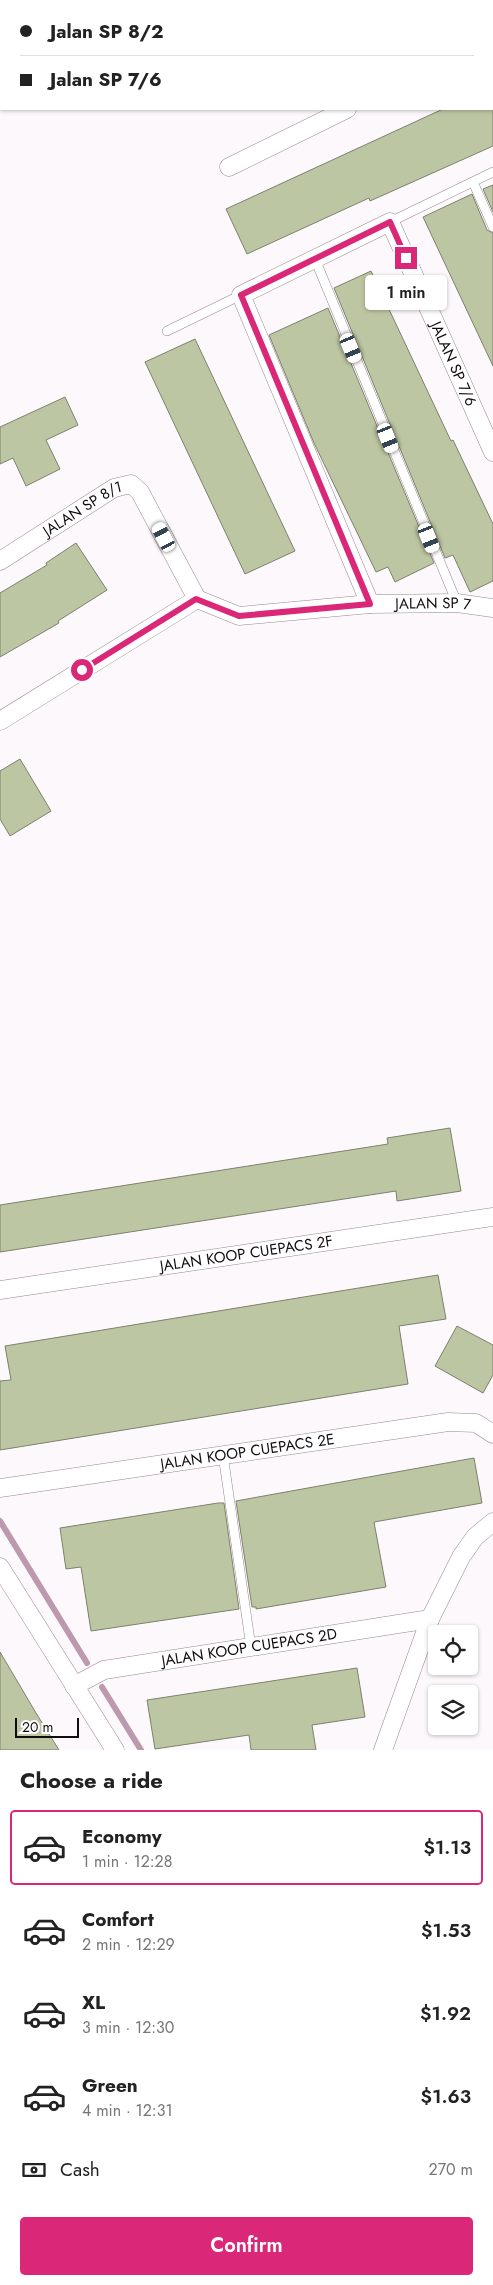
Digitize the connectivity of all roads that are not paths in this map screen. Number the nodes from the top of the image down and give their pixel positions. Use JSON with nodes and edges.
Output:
{"nodes":[{"id":1,"x":345,"y":110,"type":"edge"},
{"id":2,"x":229,"y":166,"type":"dead end"},
{"id":3,"x":493,"y":172,"type":"edge"},
{"id":4,"x":473,"y":182,"type":"junction"},
{"id":5,"x":390,"y":222,"type":"junction"},
{"id":6,"x":493,"y":227,"type":"edge"},
{"id":7,"x":314,"y":259,"type":"junction"},
{"id":8,"x":241,"y":295,"type":"junction"},
{"id":9,"x":167,"y":331,"type":"dead end"},
{"id":10,"x":493,"y":452,"type":"edge"},
{"id":11,"x":0,"y":561,"type":"edge"},
{"id":12,"x":196,"y":599,"type":"junction"},
{"id":13,"x":456,"y":603,"type":"junction"},
{"id":14,"x":370,"y":604,"type":"junction"},
{"id":15,"x":493,"y":608,"type":"edge"},
{"id":16,"x":0,"y":721,"type":"edge"},
{"id":17,"x":493,"y":1217,"type":"edge"},
{"id":18,"x":0,"y":1290,"type":"edge"},
{"id":19,"x":493,"y":1434,"type":"edge"},
{"id":20,"x":223,"y":1455,"type":"junction"},
{"id":21,"x":0,"y":1488,"type":"edge"},
{"id":22,"x":493,"y":1522,"type":"edge"},
{"id":23,"x":0,"y":1567,"type":"edge"},
{"id":24,"x":430,"y":1619,"type":"junction"},
{"id":25,"x":251,"y":1647,"type":"junction"},
{"id":26,"x":74,"y":1686,"type":"junction"},
{"id":27,"x":115,"y":1750,"type":"edge"},
{"id":28,"x":383,"y":1750,"type":"edge"}],
"edges":[{"from":1,"to":2,"type":"street"},
{"from":3,"to":4,"type":"lane"},
{"from":4,"to":5,"type":"lane"},
{"from":4,"to":6,"type":"lane"},
{"from":5,"to":7,"type":"street"},
{"from":5,"to":10,"type":"street","name":"JALAN SP 7/6"},
{"from":7,"to":8,"type":"street"},
{"from":7,"to":13,"type":"lane"},
{"from":8,"to":9,"type":"lane"},
{"from":8,"to":14,"type":"street"},
{"from":11,"to":12,"type":"street","name":"JALAN SP 8/1"},
{"from":12,"to":14,"type":"street","name":"JALAN SP 7"},
{"from":12,"to":16,"type":"street"},
{"from":13,"to":14,"type":"street","name":"JALAN SP 7"},
{"from":13,"to":15,"type":"street","name":"JALAN SP 7"},
{"from":17,"to":18,"type":"street","name":"JALAN KOOP CUEPACS 2F"},
{"from":19,"to":20,"type":"street","name":"JALAN KOOP CUEPACS 2E"},
{"from":20,"to":21,"type":"street","name":"JALAN KOOP CUEPACS 2E"},
{"from":20,"to":25,"type":"lane"},
{"from":22,"to":24,"type":"street"},
{"from":23,"to":26,"type":"street"},
{"from":24,"to":25,"type":"street","name":"JALAN KOOP CUEPACS 2D"},
{"from":24,"to":28,"type":"street"},
{"from":25,"to":26,"type":"street","name":"JALAN KOOP CUEPACS 2D"},
{"from":26,"to":27,"type":"street"}]}
